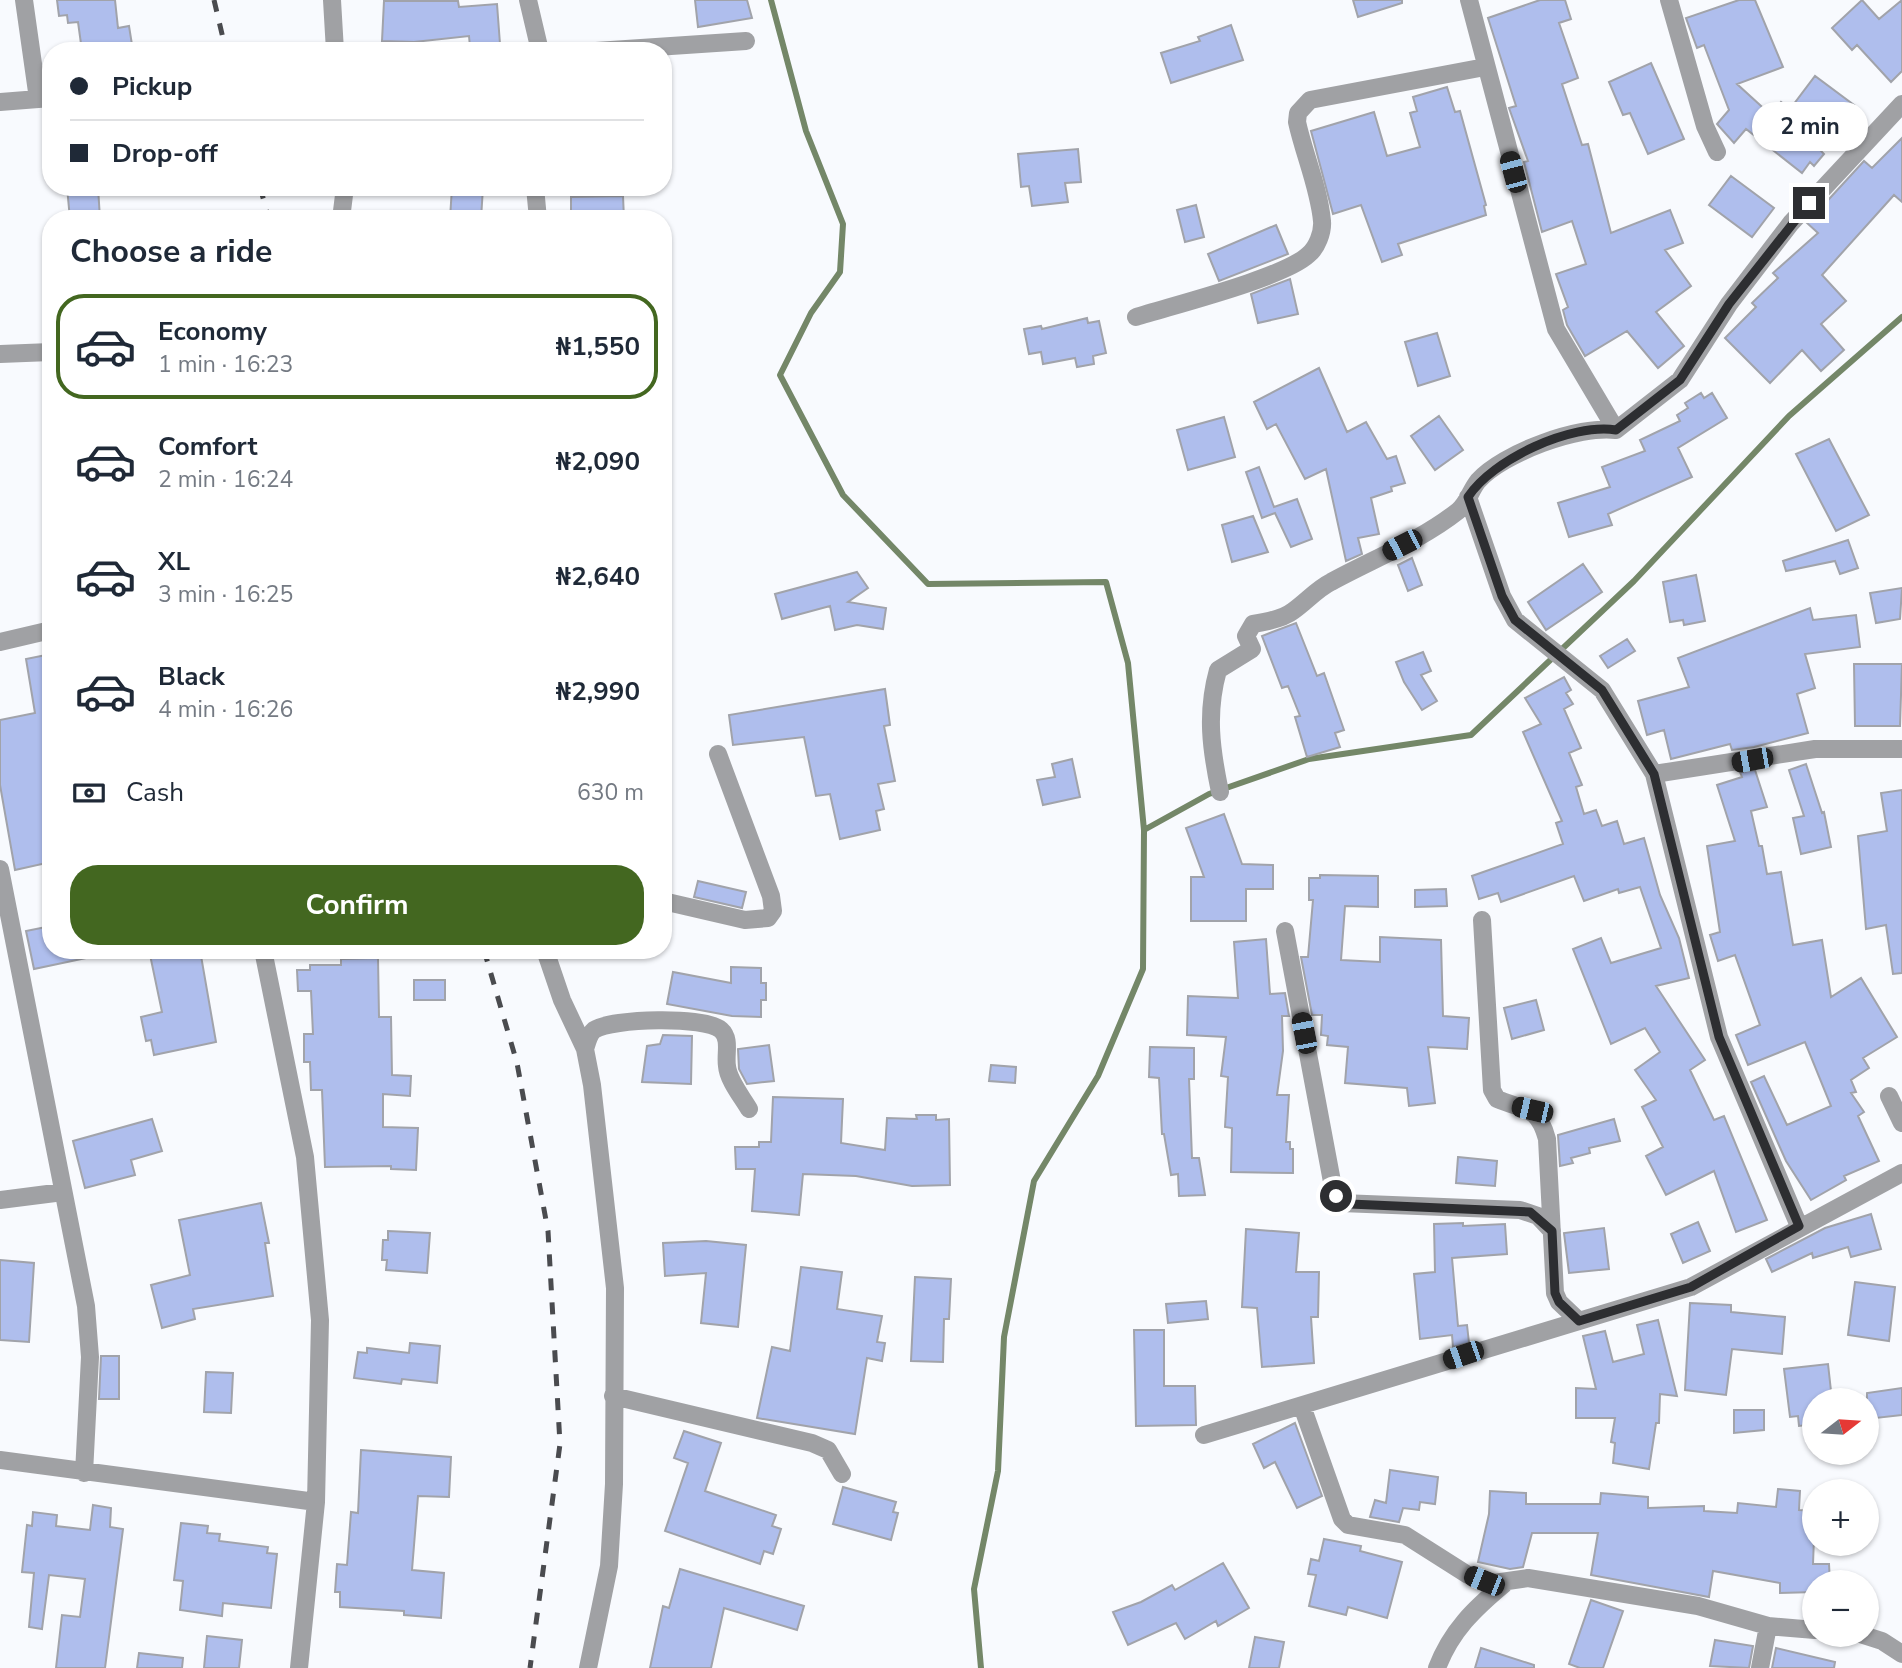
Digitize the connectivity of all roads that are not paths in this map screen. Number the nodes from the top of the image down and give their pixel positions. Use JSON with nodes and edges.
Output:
{"nodes":[{"id":1,"x":24,"y":0,"type":"edge"},
{"id":2,"x":332,"y":0,"type":"edge"},
{"id":3,"x":528,"y":0,"type":"edge"},
{"id":4,"x":1469,"y":0,"type":"edge"},
{"id":5,"x":1669,"y":0,"type":"edge"},
{"id":6,"x":746,"y":41,"type":"dead end"},
{"id":7,"x":334,"y":42,"type":"edge"},
{"id":8,"x":538,"y":42,"type":"edge"},
{"id":9,"x":672,"y":46,"type":"edge"},
{"id":10,"x":1485,"y":67,"type":"junction"},
{"id":11,"x":42,"y":84,"type":"edge"},
{"id":12,"x":42,"y":98,"type":"edge"},
{"id":13,"x":0,"y":102,"type":"edge"},
{"id":14,"x":1902,"y":104,"type":"edge"},
{"id":15,"x":1717,"y":152,"type":"dead end"},
{"id":16,"x":1136,"y":317,"type":"dead end"},
{"id":17,"x":42,"y":352,"type":"edge"},
{"id":18,"x":0,"y":354,"type":"edge"},
{"id":19,"x":1616,"y":430,"type":"junction"},
{"id":20,"x":1468,"y":497,"type":"junction"},
{"id":21,"x":42,"y":632,"type":"edge"},
{"id":22,"x":0,"y":642,"type":"edge"},
{"id":23,"x":1902,"y":749,"type":"edge"},
{"id":24,"x":718,"y":754,"type":"dead end"},
{"id":25,"x":1654,"y":774,"type":"junction"},
{"id":26,"x":1220,"y":792,"type":"dead end"},
{"id":27,"x":0,"y":869,"type":"edge"},
{"id":28,"x":672,"y":903,"type":"edge"},
{"id":29,"x":1482,"y":920,"type":"dead end"},
{"id":30,"x":1284,"y":931,"type":"dead end"},
{"id":31,"x":265,"y":959,"type":"edge"},
{"id":32,"x":548,"y":959,"type":"edge"},
{"id":33,"x":584,"y":1049,"type":"junction"},
{"id":34,"x":1889,"y":1096,"type":"dead end"},
{"id":35,"x":749,"y":1109,"type":"dead end"},
{"id":36,"x":1902,"y":1123,"type":"edge"},
{"id":37,"x":1902,"y":1173,"type":"edge"},
{"id":38,"x":63,"y":1192,"type":"junction"},
{"id":39,"x":0,"y":1200,"type":"edge"},
{"id":40,"x":1799,"y":1226,"type":"junction"},
{"id":41,"x":1552,"y":1231,"type":"junction"},
{"id":42,"x":1579,"y":1321,"type":"junction"},
{"id":43,"x":613,"y":1396,"type":"junction"},
{"id":44,"x":1302,"y":1406,"type":"junction"},
{"id":45,"x":1205,"y":1435,"type":"dead end"},
{"id":46,"x":0,"y":1460,"type":"edge"},
{"id":47,"x":84,"y":1473,"type":"junction"},
{"id":48,"x":842,"y":1474,"type":"dead end"},
{"id":49,"x":316,"y":1502,"type":"junction"},
{"id":50,"x":1504,"y":1584,"type":"junction"},
{"id":51,"x":1768,"y":1626,"type":"junction"},
{"id":52,"x":1802,"y":1629,"type":"edge"},
{"id":53,"x":1879,"y":1640,"type":"edge"},
{"id":54,"x":1902,"y":1654,"type":"edge"},
{"id":55,"x":299,"y":1668,"type":"edge"},
{"id":56,"x":588,"y":1668,"type":"edge"},
{"id":57,"x":1437,"y":1668,"type":"edge"},
{"id":58,"x":1760,"y":1668,"type":"edge"}],
"edges":[{"from":1,"to":11,"type":"street"},
{"from":2,"to":7,"type":"street"},
{"from":3,"to":8,"type":"street"},
{"from":4,"to":10,"type":"street"},
{"from":5,"to":15,"type":"street"},
{"from":6,"to":9,"type":"street"},
{"from":10,"to":16,"type":"street"},
{"from":10,"to":19,"type":"street"},
{"from":12,"to":13,"type":"street"},
{"from":14,"to":19,"type":"street"},
{"from":17,"to":18,"type":"street"},
{"from":19,"to":20,"type":"street"},
{"from":20,"to":25,"type":"street"},
{"from":20,"to":26,"type":"street"},
{"from":21,"to":22,"type":"street"},
{"from":23,"to":25,"type":"street"},
{"from":24,"to":28,"type":"street"},
{"from":25,"to":40,"type":"street"},
{"from":27,"to":38,"type":"street"},
{"from":29,"to":41,"type":"street"},
{"from":30,"to":41,"type":"street"},
{"from":31,"to":49,"type":"street"},
{"from":32,"to":33,"type":"street"},
{"from":33,"to":35,"type":"street"},
{"from":33,"to":43,"type":"street"},
{"from":34,"to":36,"type":"street"},
{"from":37,"to":40,"type":"street"},
{"from":38,"to":39,"type":"street"},
{"from":38,"to":47,"type":"street"},
{"from":40,"to":42,"type":"street"},
{"from":41,"to":42,"type":"street"},
{"from":42,"to":44,"type":"street"},
{"from":43,"to":48,"type":"street"},
{"from":43,"to":56,"type":"street"},
{"from":44,"to":45,"type":"street"},
{"from":44,"to":50,"type":"street"},
{"from":46,"to":47,"type":"street"},
{"from":47,"to":49,"type":"street"},
{"from":49,"to":55,"type":"street"},
{"from":50,"to":51,"type":"street"},
{"from":50,"to":57,"type":"street"},
{"from":51,"to":52,"type":"street"},
{"from":51,"to":58,"type":"street"},
{"from":53,"to":54,"type":"street"}]}
